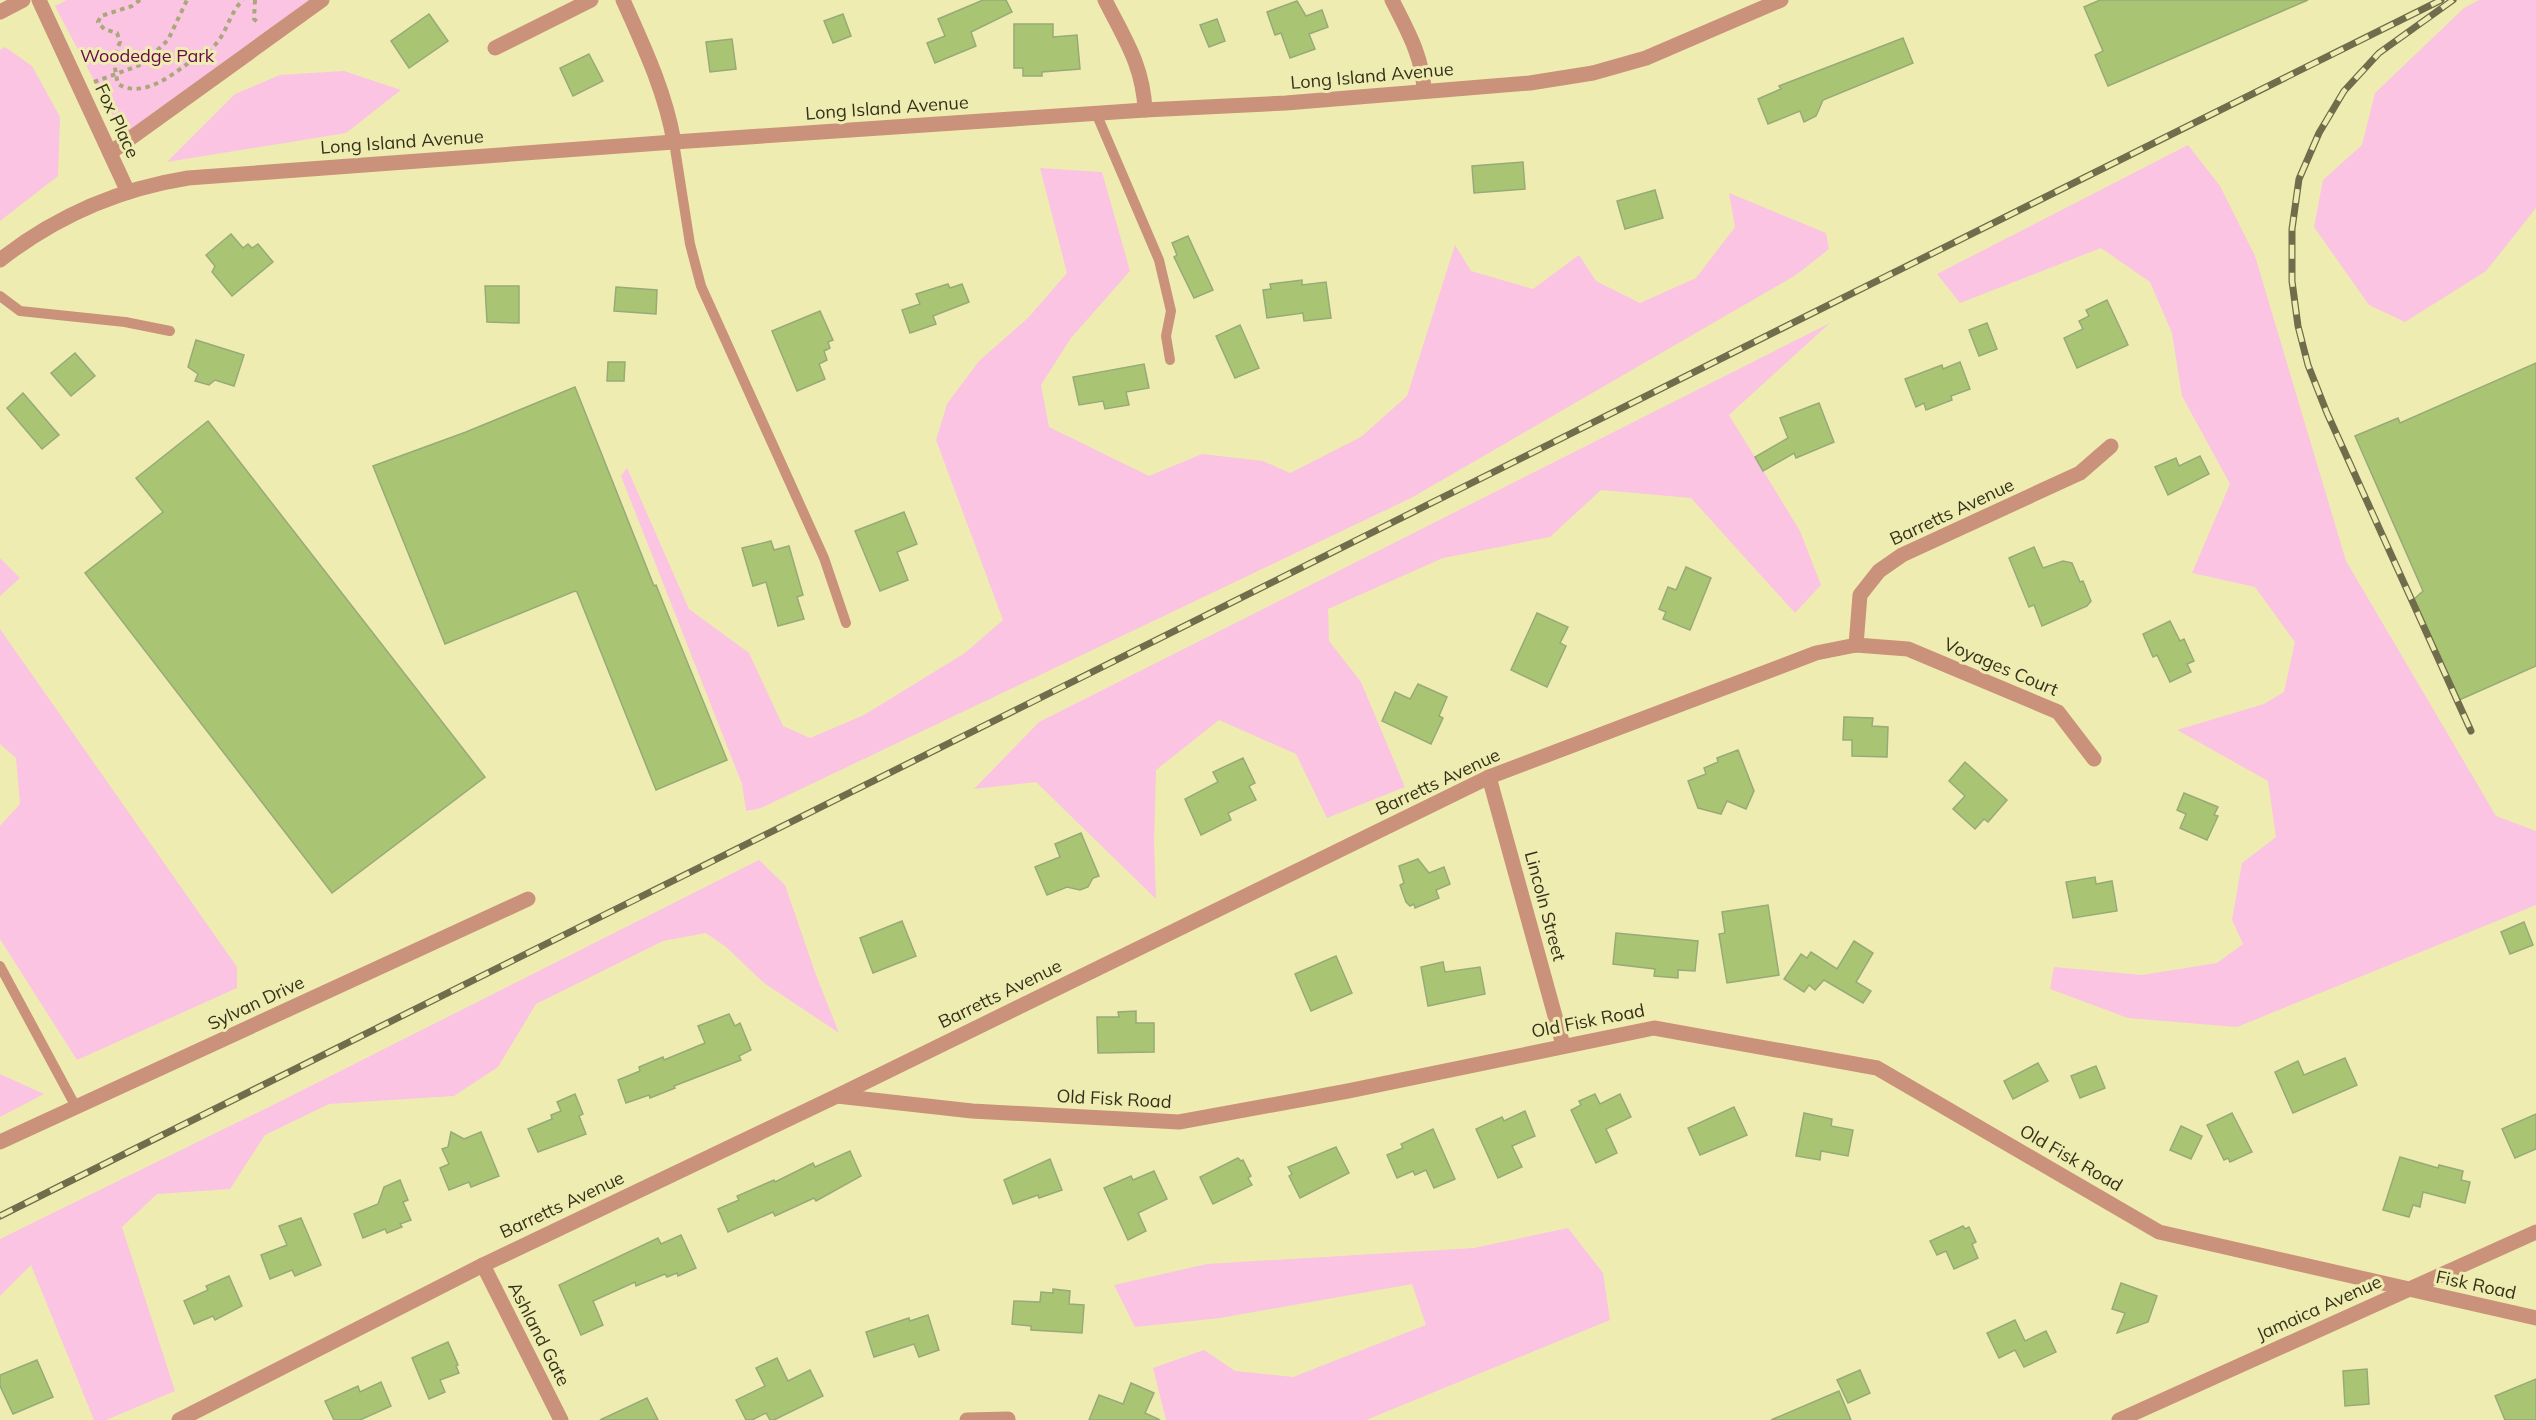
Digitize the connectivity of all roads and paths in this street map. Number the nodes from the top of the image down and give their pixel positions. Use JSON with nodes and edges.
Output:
{"nodes":[{"id":1,"x":23,"y":0,"type":"edge"},
{"id":2,"x":39,"y":0,"type":"edge"},
{"id":3,"x":140,"y":0,"type":"edge"},
{"id":4,"x":187,"y":0,"type":"edge"},
{"id":5,"x":243,"y":0,"type":"edge"},
{"id":6,"x":322,"y":0,"type":"edge"},
{"id":7,"x":591,"y":0,"type":"edge"},
{"id":8,"x":623,"y":0,"type":"edge"},
{"id":9,"x":1105,"y":0,"type":"edge"},
{"id":10,"x":1392,"y":0,"type":"edge"},
{"id":11,"x":1781,"y":0,"type":"edge"},
{"id":12,"x":0,"y":12,"type":"edge"},
{"id":13,"x":495,"y":48,"type":"dead end"},
{"id":14,"x":116,"y":75,"type":"junction"},
{"id":15,"x":80,"y":86,"type":"junction"},
{"id":16,"x":1424,"y":91,"type":"junction"},
{"id":17,"x":1145,"y":110,"type":"junction"},
{"id":18,"x":1096,"y":113,"type":"junction"},
{"id":19,"x":675,"y":142,"type":"junction"},
{"id":20,"x":110,"y":153,"type":"junction"},
{"id":21,"x":128,"y":192,"type":"junction"},
{"id":22,"x":0,"y":260,"type":"edge"},
{"id":23,"x":0,"y":296,"type":"edge"},
{"id":24,"x":170,"y":331,"type":"dead end"},
{"id":25,"x":1170,"y":360,"type":"dead end"},
{"id":26,"x":2111,"y":446,"type":"dead end"},
{"id":27,"x":846,"y":623,"type":"dead end"},
{"id":28,"x":1856,"y":645,"type":"junction"},
{"id":29,"x":1908,"y":649,"type":"joint"},
{"id":30,"x":2094,"y":759,"type":"dead end"},
{"id":31,"x":1489,"y":777,"type":"junction"},
{"id":32,"x":528,"y":899,"type":"dead end"},
{"id":33,"x":0,"y":966,"type":"edge"},
{"id":34,"x":1563,"y":1045,"type":"junction"},
{"id":35,"x":837,"y":1096,"type":"junction"},
{"id":36,"x":76,"y":1107,"type":"junction"},
{"id":37,"x":0,"y":1142,"type":"edge"},
{"id":38,"x":2536,"y":1232,"type":"edge"},
{"id":39,"x":483,"y":1265,"type":"junction"},
{"id":40,"x":2407,"y":1290,"type":"junction"},
{"id":41,"x":2536,"y":1318,"type":"edge"},
{"id":42,"x":1008,"y":1419,"type":"edge"},
{"id":43,"x":179,"y":1420,"type":"edge"},
{"id":44,"x":561,"y":1420,"type":"edge"},
{"id":45,"x":968,"y":1420,"type":"edge"},
{"id":46,"x":2119,"y":1420,"type":"edge"}],
"edges":[{"from":1,"to":12,"type":"street"},
{"from":2,"to":15,"type":"street","name":"Fox Place"},
{"from":3,"to":14,"type":"path"},
{"from":4,"to":14,"type":"path"},
{"from":5,"to":14,"type":"path"},
{"from":6,"to":20,"type":"street"},
{"from":7,"to":13,"type":"street"},
{"from":8,"to":19,"type":"street"},
{"from":9,"to":17,"type":"street"},
{"from":10,"to":16,"type":"street"},
{"from":11,"to":16,"type":"street","name":"Long Island Avenue"},
{"from":14,"to":15,"type":"path"},
{"from":15,"to":20,"type":"street","name":"Fox Place"},
{"from":16,"to":17,"type":"street","name":"Long Island Avenue"},
{"from":17,"to":18,"type":"street","name":"Long Island Avenue"},
{"from":18,"to":19,"type":"street","name":"Long Island Avenue"},
{"from":18,"to":25,"type":"lane"},
{"from":19,"to":21,"type":"street","name":"Long Island Avenue"},
{"from":19,"to":27,"type":"lane"},
{"from":20,"to":21,"type":"street","name":"Fox Place"},
{"from":21,"to":22,"type":"street","name":"Long Island Avenue"},
{"from":23,"to":24,"type":"lane"},
{"from":26,"to":28,"type":"street","name":"Barretts Avenue"},
{"from":28,"to":29,"type":"street","name":"Barretts Avenue"},
{"from":28,"to":31,"type":"street","name":"Barretts Avenue"},
{"from":29,"to":30,"type":"street","name":"Voyages Court"},
{"from":31,"to":34,"type":"street","name":"Lincoln Street"},
{"from":31,"to":35,"type":"street","name":"Barretts Avenue"},
{"from":32,"to":36,"type":"street","name":"Sylvan Drive"},
{"from":33,"to":36,"type":"lane"},
{"from":34,"to":35,"type":"street","name":"Old Fisk Road"},
{"from":34,"to":40,"type":"street","name":"Old Fisk Road"},
{"from":35,"to":39,"type":"street","name":"Barretts Avenue"},
{"from":36,"to":37,"type":"street","name":"Sylvan Drive"},
{"from":38,"to":40,"type":"street","name":"Jamaica Avenue"},
{"from":39,"to":43,"type":"street","name":"Barretts Avenue"},
{"from":39,"to":44,"type":"street","name":"Ashland Gate"},
{"from":40,"to":41,"type":"street","name":"Fisk Road"},
{"from":40,"to":46,"type":"street","name":"Jamaica Avenue"},
{"from":42,"to":45,"type":"street"}]}
